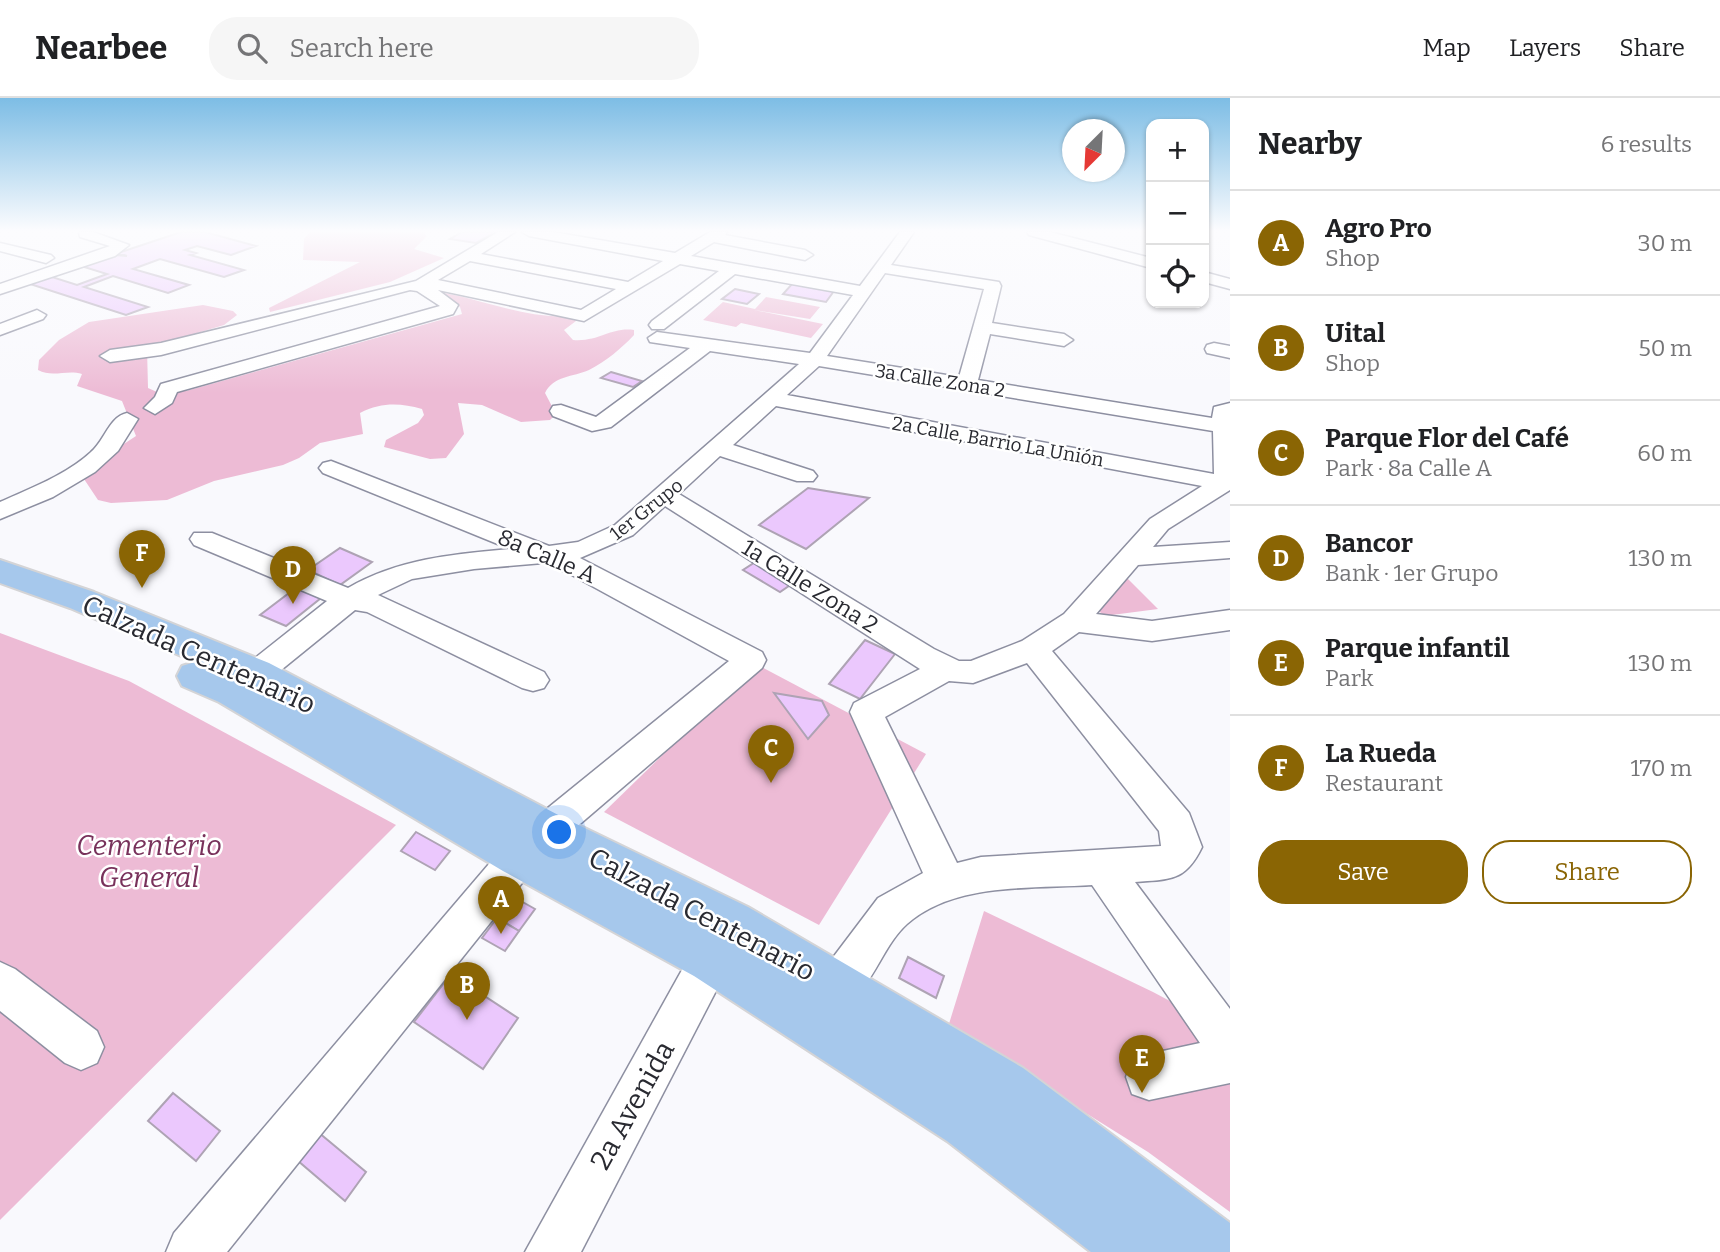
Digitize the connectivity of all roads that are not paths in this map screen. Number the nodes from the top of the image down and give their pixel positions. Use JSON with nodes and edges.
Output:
{"nodes":[{"id":1,"x":407,"y":286,"type":"edge"},
{"id":2,"x":419,"y":286,"type":"edge"},
{"id":3,"x":441,"y":286,"type":"edge"},
{"id":4,"x":624,"y":286,"type":"edge"},
{"id":5,"x":711,"y":286,"type":"edge"},
{"id":6,"x":831,"y":286,"type":"edge"},
{"id":7,"x":869,"y":286,"type":"edge"},
{"id":8,"x":991,"y":286,"type":"edge"},
{"id":9,"x":630,"y":287,"type":"joint"},
{"id":10,"x":865,"y":292,"type":"junction"},
{"id":11,"x":37,"y":315,"type":"dead end"},
{"id":12,"x":259,"y":324,"type":"junction"},
{"id":13,"x":982,"y":327,"type":"junction"},
{"id":14,"x":0,"y":330,"type":"edge"},
{"id":15,"x":1064,"y":340,"type":"dead end"},
{"id":16,"x":706,"y":345,"type":"junction"},
{"id":17,"x":161,"y":349,"type":"junction"},
{"id":18,"x":292,"y":353,"type":"junction"},
{"id":19,"x":110,"y":356,"type":"dead end"},
{"id":20,"x":815,"y":360,"type":"junction"},
{"id":21,"x":967,"y":385,"type":"junction"},
{"id":22,"x":168,"y":388,"type":"junction"},
{"id":23,"x":773,"y":399,"type":"junction"},
{"id":24,"x":561,"y":411,"type":"dead end"},
{"id":25,"x":1226,"y":415,"type":"edge"},
{"id":26,"x":718,"y":448,"type":"junction"},
{"id":27,"x":331,"y":468,"type":"dead end"},
{"id":28,"x":805,"y":476,"type":"dead end"},
{"id":29,"x":1224,"y":483,"type":"junction"},
{"id":30,"x":666,"y":495,"type":"junction"},
{"id":31,"x":0,"y":511,"type":"edge"},
{"id":32,"x":203,"y":540,"type":"dead end"},
{"id":33,"x":1230,"y":550,"type":"edge"},
{"id":34,"x":547,"y":554,"type":"junction"},
{"id":35,"x":1128,"y":557,"type":"junction"},
{"id":36,"x":0,"y":571,"type":"edge"},
{"id":37,"x":0,"y":596,"type":"edge"},
{"id":38,"x":350,"y":600,"type":"junction"},
{"id":39,"x":1230,"y":620,"type":"edge"},
{"id":40,"x":1074,"y":621,"type":"junction"},
{"id":41,"x":1033,"y":649,"type":"junction"},
{"id":42,"x":951,"y":671,"type":"junction"},
{"id":43,"x":533,"y":680,"type":"dead end"},
{"id":44,"x":244,"y":682,"type":"junction"},
{"id":45,"x":533,"y":844,"type":"junction"},
{"id":46,"x":1101,"y":866,"type":"junction"},
{"id":47,"x":947,"y":883,"type":"junction"},
{"id":48,"x":712,"y":958,"type":"junction"},
{"id":49,"x":0,"y":984,"type":"edge"},
{"id":50,"x":837,"y":987,"type":"junction"},
{"id":51,"x":80,"y":1047,"type":"dead end"},
{"id":52,"x":1230,"y":1047,"type":"edge"},
{"id":53,"x":1230,"y":1060,"type":"edge"},
{"id":54,"x":1149,"y":1077,"type":"dead end"},
{"id":55,"x":193,"y":1252,"type":"edge"},
{"id":56,"x":552,"y":1252,"type":"edge"},
{"id":57,"x":1143,"y":1252,"type":"edge"},
{"id":58,"x":1214,"y":1252,"type":"edge"}],
"edges":[{"from":1,"to":12,"type":"street"},
{"from":2,"to":18,"type":"street"},
{"from":3,"to":9,"type":"street"},
{"from":4,"to":9,"type":"street"},
{"from":5,"to":16,"type":"street","name":"3a Calle Zona 2"},
{"from":6,"to":10,"type":"street"},
{"from":7,"to":10,"type":"street","name":"1er Grupo"},
{"from":8,"to":13,"type":"street"},
{"from":10,"to":20,"type":"street","name":"1er Grupo"},
{"from":11,"to":14,"type":"street"},
{"from":12,"to":17,"type":"street"},
{"from":12,"to":18,"type":"street"},
{"from":13,"to":15,"type":"street"},
{"from":13,"to":21,"type":"street"},
{"from":16,"to":20,"type":"street","name":"3a Calle Zona 2"},
{"from":16,"to":24,"type":"street"},
{"from":17,"to":19,"type":"street"},
{"from":17,"to":22,"type":"street"},
{"from":18,"to":22,"type":"street"},
{"from":20,"to":21,"type":"street","name":"3a Calle Zona 2"},
{"from":20,"to":23,"type":"street","name":"1er Grupo"},
{"from":21,"to":25,"type":"street","name":"3a Calle Zona 2"},
{"from":22,"to":31,"type":"street"},
{"from":23,"to":26,"type":"street","name":"1er Grupo"},
{"from":23,"to":29,"type":"street","name":"2a Calle, Barrio La Unión"},
{"from":25,"to":29,"type":"street"},
{"from":26,"to":28,"type":"street"},
{"from":26,"to":30,"type":"street","name":"1er Grupo"},
{"from":27,"to":34,"type":"street","name":"8a Calle A"},
{"from":29,"to":35,"type":"street"},
{"from":30,"to":34,"type":"street","name":"1er Grupo"},
{"from":30,"to":42,"type":"street","name":"1a Calle Zona 2"},
{"from":32,"to":38,"type":"street"},
{"from":33,"to":35,"type":"street"},
{"from":34,"to":38,"type":"street","name":"1er Grupo"},
{"from":34,"to":45,"type":"street","name":"8a Calle A"},
{"from":35,"to":40,"type":"street"},
{"from":36,"to":44,"type":"main road","name":"Calzada Centenario"},
{"from":37,"to":44,"type":"main road","name":"Calzada Centenario"},
{"from":38,"to":43,"type":"street"},
{"from":38,"to":44,"type":"street","name":"1er Grupo"},
{"from":39,"to":40,"type":"street"},
{"from":40,"to":41,"type":"street"},
{"from":41,"to":42,"type":"street"},
{"from":41,"to":46,"type":"street"},
{"from":42,"to":47,"type":"street"},
{"from":44,"to":45,"type":"main road","name":"Calzada Centenario"},
{"from":45,"to":48,"type":"main road","name":"Calzada Centenario"},
{"from":45,"to":50,"type":"main road","name":"Calzada Centenario"},
{"from":45,"to":55,"type":"street"},
{"from":46,"to":47,"type":"street"},
{"from":46,"to":52,"type":"street"},
{"from":47,"to":50,"type":"street"},
{"from":48,"to":56,"type":"street","name":"2a Avenida"},
{"from":48,"to":57,"type":"main road","name":"Calzada Centenario"},
{"from":49,"to":51,"type":"street"},
{"from":50,"to":58,"type":"main road","name":"Calzada Centenario"},
{"from":53,"to":54,"type":"street"}]}
